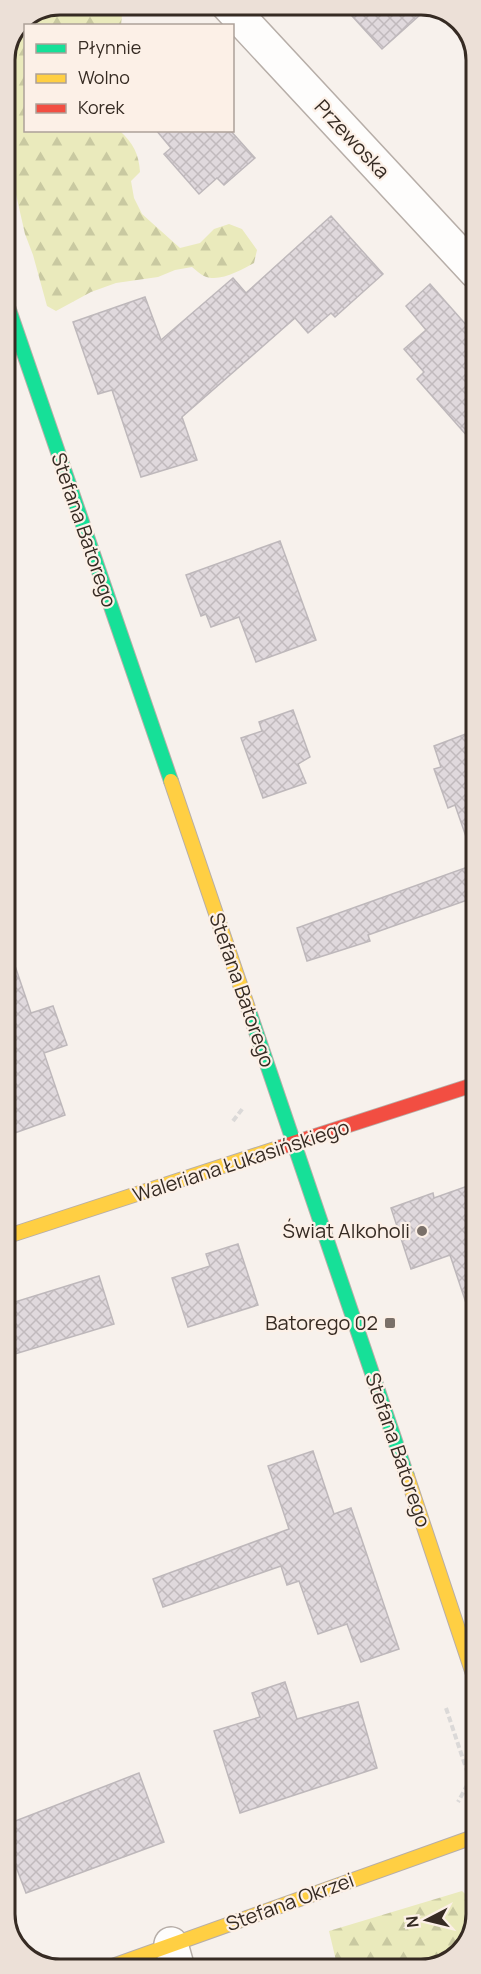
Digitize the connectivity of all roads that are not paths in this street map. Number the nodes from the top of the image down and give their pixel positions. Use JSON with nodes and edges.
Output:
{"nodes":[{"id":1,"x":237,"y":15,"type":"edge"},
{"id":2,"x":466,"y":261,"type":"edge"},
{"id":3,"x":15,"y":327,"type":"edge"},
{"id":4,"x":466,"y":1087,"type":"edge"},
{"id":5,"x":295,"y":1144,"type":"junction"},
{"id":6,"x":15,"y":1234,"type":"edge"},
{"id":7,"x":466,"y":1653,"type":"edge"},
{"id":8,"x":466,"y":1840,"type":"edge"},
{"id":9,"x":175,"y":1956,"type":"edge"},
{"id":10,"x":159,"y":1959,"type":"edge"}],
"edges":[{"from":1,"to":2,"type":"street","name":"Przewoska"},
{"from":3,"to":5,"type":"street","name":"Stefana Batorego"},
{"from":4,"to":5,"type":"street","name":"Waleriana Łukasińskiego"},
{"from":5,"to":6,"type":"street","name":"Waleriana Łukasińskiego"},
{"from":5,"to":7,"type":"street","name":"Stefana Batorego"},
{"from":8,"to":9,"type":"street","name":"Stefana Okrzei"},
{"from":9,"to":10,"type":"street","name":"Stefana Okrzei"}]}
